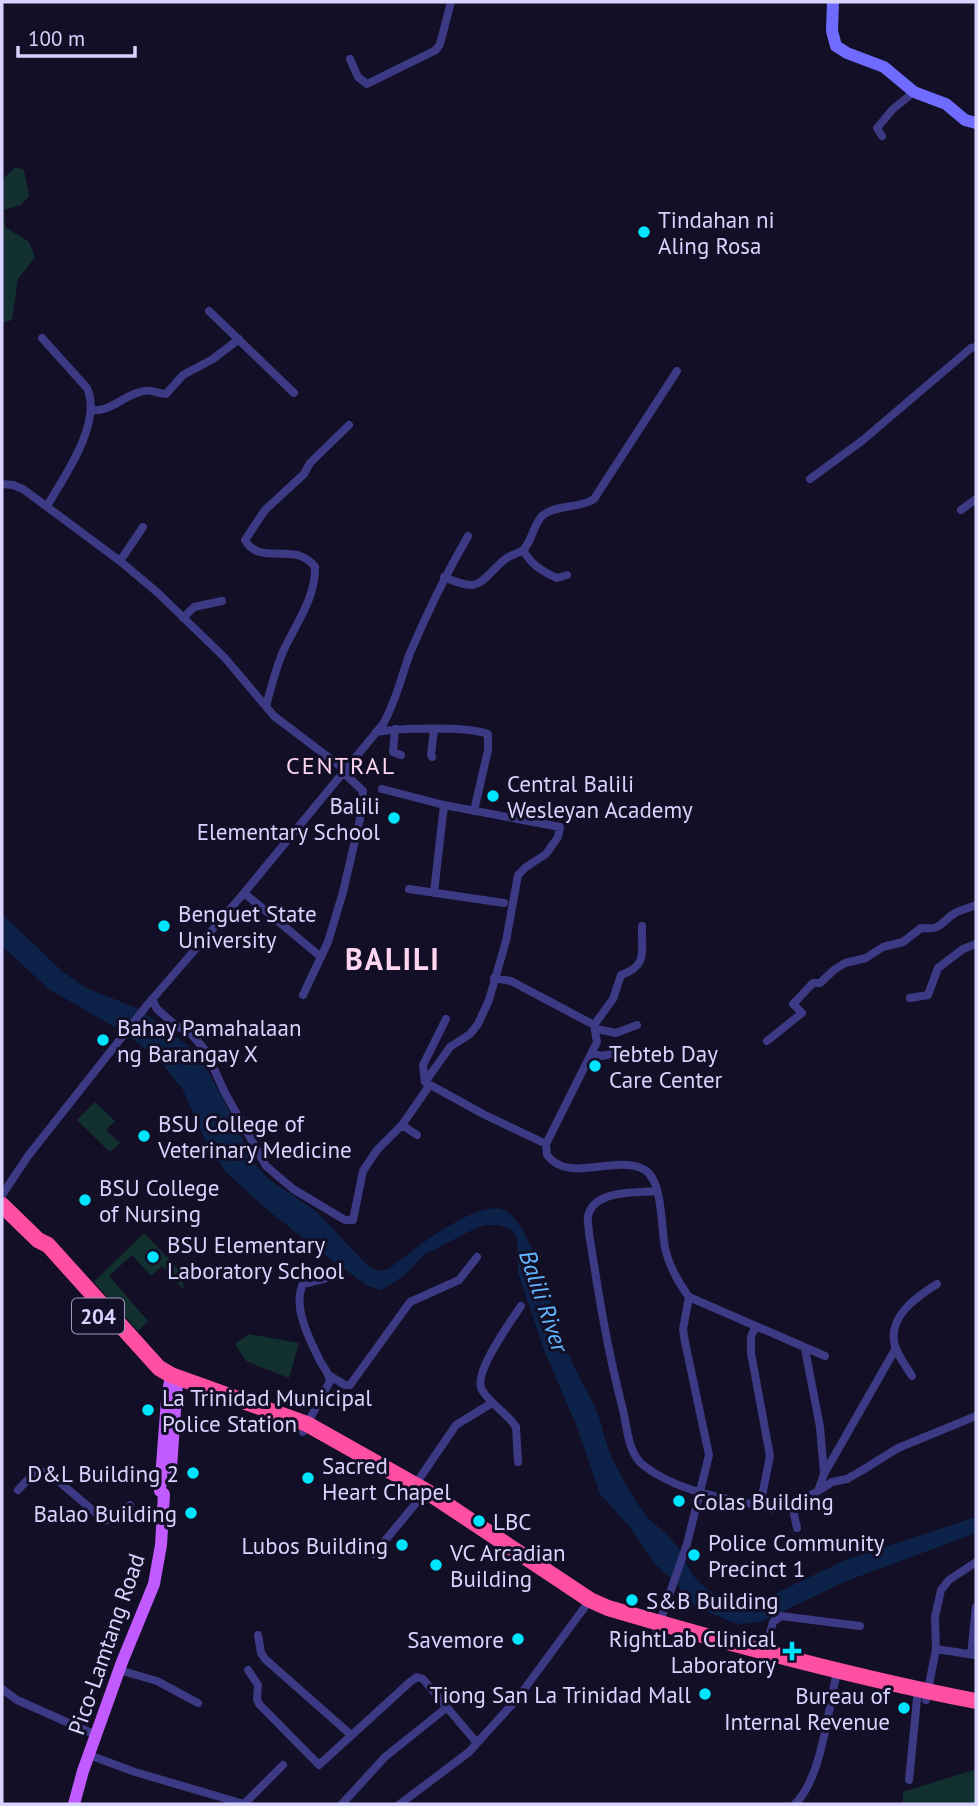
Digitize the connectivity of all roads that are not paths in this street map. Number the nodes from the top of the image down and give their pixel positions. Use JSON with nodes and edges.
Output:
{"nodes":[{"id":1,"x":451,"y":2,"type":"edge"},
{"id":2,"x":833,"y":2,"type":"edge"},
{"id":3,"x":350,"y":59,"type":"dead end"},
{"id":4,"x":914,"y":92,"type":"junction"},
{"id":5,"x":976,"y":123,"type":"edge"},
{"id":6,"x":882,"y":136,"type":"dead end"},
{"id":7,"x":209,"y":311,"type":"dead end"},
{"id":8,"x":43,"y":338,"type":"dead end"},
{"id":9,"x":239,"y":339,"type":"junction"},
{"id":10,"x":976,"y":346,"type":"edge"},
{"id":11,"x":677,"y":371,"type":"dead end"},
{"id":12,"x":295,"y":393,"type":"dead end"},
{"id":13,"x":91,"y":410,"type":"junction"},
{"id":14,"x":349,"y":425,"type":"dead end"},
{"id":15,"x":810,"y":479,"type":"dead end"},
{"id":16,"x":2,"y":484,"type":"edge"},
{"id":17,"x":976,"y":499,"type":"edge"},
{"id":18,"x":47,"y":506,"type":"junction"},
{"id":19,"x":961,"y":510,"type":"dead end"},
{"id":20,"x":144,"y":527,"type":"dead end"},
{"id":21,"x":468,"y":536,"type":"dead end"},
{"id":22,"x":523,"y":550,"type":"junction"},
{"id":23,"x":120,"y":561,"type":"junction"},
{"id":24,"x":567,"y":575,"type":"dead end"},
{"id":25,"x":444,"y":577,"type":"junction"},
{"id":26,"x":222,"y":601,"type":"dead end"},
{"id":27,"x":183,"y":618,"type":"junction"},
{"id":28,"x":266,"y":706,"type":"junction"},
{"id":29,"x":394,"y":730,"type":"junction"},
{"id":30,"x":434,"y":730,"type":"junction"},
{"id":31,"x":376,"y":732,"type":"junction"},
{"id":32,"x":401,"y":755,"type":"dead end"},
{"id":33,"x":432,"y":757,"type":"dead end"},
{"id":34,"x":344,"y":771,"type":"junction"},
{"id":35,"x":382,"y":789,"type":"dead end"},
{"id":36,"x":444,"y":805,"type":"junction"},
{"id":37,"x":474,"y":811,"type":"junction"},
{"id":38,"x":409,"y":889,"type":"dead end"},
{"id":39,"x":433,"y":892,"type":"junction"},
{"id":40,"x":244,"y":893,"type":"junction"},
{"id":41,"x":504,"y":904,"type":"dead end"},
{"id":42,"x":976,"y":905,"type":"edge"},
{"id":43,"x":642,"y":926,"type":"dead end"},
{"id":44,"x":976,"y":944,"type":"edge"},
{"id":45,"x":321,"y":957,"type":"junction"},
{"id":46,"x":494,"y":978,"type":"junction"},
{"id":47,"x":303,"y":995,"type":"dead end"},
{"id":48,"x":910,"y":998,"type":"dead end"},
{"id":49,"x":150,"y":1002,"type":"junction"},
{"id":50,"x":446,"y":1019,"type":"dead end"},
{"id":51,"x":637,"y":1025,"type":"dead end"},
{"id":52,"x":595,"y":1027,"type":"junction"},
{"id":53,"x":767,"y":1041,"type":"dead end"},
{"id":54,"x":623,"y":1051,"type":"dead end"},
{"id":55,"x":592,"y":1054,"type":"junction"},
{"id":56,"x":427,"y":1084,"type":"junction"},
{"id":57,"x":402,"y":1125,"type":"junction"},
{"id":58,"x":417,"y":1135,"type":"dead end"},
{"id":59,"x":546,"y":1143,"type":"junction"},
{"id":60,"x":657,"y":1191,"type":"junction"},
{"id":61,"x":2,"y":1195,"type":"edge"},
{"id":62,"x":2,"y":1205,"type":"edge"},
{"id":63,"x":477,"y":1257,"type":"dead end"},
{"id":64,"x":333,"y":1273,"type":"dead end"},
{"id":65,"x":937,"y":1284,"type":"dead end"},
{"id":66,"x":689,"y":1297,"type":"junction"},
{"id":67,"x":521,"y":1306,"type":"dead end"},
{"id":68,"x":755,"y":1327,"type":"junction"},
{"id":69,"x":896,"y":1348,"type":"junction"},
{"id":70,"x":805,"y":1349,"type":"junction"},
{"id":71,"x":825,"y":1356,"type":"dead end"},
{"id":72,"x":330,"y":1376,"type":"junction"},
{"id":73,"x":912,"y":1376,"type":"dead end"},
{"id":74,"x":174,"y":1380,"type":"junction"},
{"id":75,"x":492,"y":1403,"type":"junction"},
{"id":76,"x":976,"y":1416,"type":"edge"},
{"id":77,"x":305,"y":1428,"type":"junction"},
{"id":78,"x":518,"y":1462,"type":"dead end"},
{"id":79,"x":824,"y":1474,"type":"junction"},
{"id":80,"x":18,"y":1490,"type":"dead end"},
{"id":81,"x":818,"y":1490,"type":"junction"},
{"id":82,"x":421,"y":1491,"type":"junction"},
{"id":83,"x":700,"y":1492,"type":"junction"},
{"id":84,"x":130,"y":1505,"type":"dead end"},
{"id":85,"x":760,"y":1506,"type":"junction"},
{"id":86,"x":792,"y":1506,"type":"junction"},
{"id":87,"x":797,"y":1528,"type":"dead end"},
{"id":88,"x":374,"y":1554,"type":"dead end"},
{"id":89,"x":976,"y":1562,"type":"edge"},
{"id":90,"x":588,"y":1604,"type":"junction"},
{"id":91,"x":976,"y":1607,"type":"edge"},
{"id":92,"x":860,"y":1626,"type":"dead end"},
{"id":93,"x":657,"y":1628,"type":"junction"},
{"id":94,"x":258,"y":1635,"type":"dead end"},
{"id":95,"x":936,"y":1649,"type":"junction"},
{"id":96,"x":974,"y":1654,"type":"edge"},
{"id":97,"x":763,"y":1657,"type":"junction"},
{"id":98,"x":120,"y":1670,"type":"junction"},
{"id":99,"x":248,"y":1670,"type":"dead end"},
{"id":100,"x":836,"y":1676,"type":"junction"},
{"id":101,"x":2,"y":1689,"type":"edge"},
{"id":102,"x":922,"y":1694,"type":"junction"},
{"id":103,"x":976,"y":1701,"type":"edge"},
{"id":104,"x":198,"y":1703,"type":"dead end"},
{"id":105,"x":446,"y":1708,"type":"junction"},
{"id":106,"x":976,"y":1710,"type":"edge"},
{"id":107,"x":351,"y":1734,"type":"junction"},
{"id":108,"x":96,"y":1735,"type":"junction"},
{"id":109,"x":477,"y":1743,"type":"junction"},
{"id":110,"x":89,"y":1755,"type":"junction"},
{"id":111,"x":283,"y":1765,"type":"dead end"},
{"id":112,"x":909,"y":1780,"type":"dead end"},
{"id":113,"x":74,"y":1804,"type":"edge"},
{"id":114,"x":342,"y":1804,"type":"edge"},
{"id":115,"x":400,"y":1804,"type":"edge"},
{"id":116,"x":794,"y":1804,"type":"edge"}],
"edges":[{"from":1,"to":3,"type":"street"},
{"from":2,"to":4,"type":"main road"},
{"from":4,"to":5,"type":"main road"},
{"from":4,"to":6,"type":"street"},
{"from":7,"to":9,"type":"street"},
{"from":8,"to":13,"type":"street"},
{"from":9,"to":12,"type":"street"},
{"from":9,"to":13,"type":"street"},
{"from":10,"to":15,"type":"street"},
{"from":11,"to":22,"type":"street"},
{"from":13,"to":18,"type":"street"},
{"from":14,"to":28,"type":"street"},
{"from":16,"to":18,"type":"street"},
{"from":17,"to":19,"type":"street"},
{"from":18,"to":23,"type":"street"},
{"from":20,"to":23,"type":"street"},
{"from":21,"to":25,"type":"street"},
{"from":22,"to":24,"type":"street"},
{"from":22,"to":25,"type":"street"},
{"from":23,"to":27,"type":"street"},
{"from":25,"to":31,"type":"street"},
{"from":26,"to":27,"type":"street"},
{"from":27,"to":28,"type":"street"},
{"from":28,"to":34,"type":"street"},
{"from":29,"to":30,"type":"street"},
{"from":29,"to":31,"type":"street"},
{"from":29,"to":32,"type":"street"},
{"from":30,"to":33,"type":"street"},
{"from":30,"to":37,"type":"street"},
{"from":31,"to":34,"type":"street"},
{"from":34,"to":40,"type":"street"},
{"from":34,"to":45,"type":"street"},
{"from":35,"to":36,"type":"street"},
{"from":36,"to":37,"type":"street"},
{"from":36,"to":39,"type":"street"},
{"from":37,"to":46,"type":"street"},
{"from":38,"to":39,"type":"street"},
{"from":39,"to":41,"type":"street"},
{"from":40,"to":45,"type":"street"},
{"from":40,"to":49,"type":"street"},
{"from":42,"to":53,"type":"street"},
{"from":43,"to":52,"type":"street"},
{"from":44,"to":48,"type":"street"},
{"from":45,"to":47,"type":"street"},
{"from":46,"to":52,"type":"street"},
{"from":46,"to":56,"type":"street"},
{"from":49,"to":57,"type":"street"},
{"from":49,"to":61,"type":"street"},
{"from":50,"to":56,"type":"street"},
{"from":51,"to":52,"type":"street"},
{"from":52,"to":55,"type":"street"},
{"from":54,"to":55,"type":"street"},
{"from":55,"to":59,"type":"street"},
{"from":56,"to":57,"type":"street"},
{"from":56,"to":59,"type":"street"},
{"from":57,"to":58,"type":"street"},
{"from":59,"to":60,"type":"street"},
{"from":60,"to":66,"type":"street"},
{"from":60,"to":83,"type":"street"},
{"from":62,"to":74,"type":"highway","number":"204"},
{"from":63,"to":72,"type":"street"},
{"from":64,"to":72,"type":"street"},
{"from":65,"to":69,"type":"street"},
{"from":66,"to":68,"type":"street"},
{"from":66,"to":83,"type":"street"},
{"from":67,"to":75,"type":"street"},
{"from":68,"to":70,"type":"street"},
{"from":68,"to":85,"type":"street"},
{"from":69,"to":73,"type":"street"},
{"from":69,"to":79,"type":"street"},
{"from":70,"to":71,"type":"street"},
{"from":70,"to":79,"type":"street"},
{"from":72,"to":77,"type":"street"},
{"from":74,"to":77,"type":"highway","number":"204"},
{"from":74,"to":98,"type":"main road","name":"Pico-Lamtang Road"},
{"from":75,"to":78,"type":"street"},
{"from":75,"to":82,"type":"street"},
{"from":76,"to":81,"type":"street"},
{"from":77,"to":82,"type":"highway","number":"204"},
{"from":79,"to":81,"type":"street"},
{"from":80,"to":84,"type":"street"},
{"from":81,"to":86,"type":"street"},
{"from":82,"to":88,"type":"street"},
{"from":82,"to":90,"type":"highway","number":"204"},
{"from":83,"to":85,"type":"street"},
{"from":83,"to":93,"type":"street"},
{"from":85,"to":86,"type":"street"},
{"from":86,"to":87,"type":"street"},
{"from":89,"to":95,"type":"street"},
{"from":90,"to":93,"type":"highway","number":"204"},
{"from":90,"to":109,"type":"street"},
{"from":91,"to":96,"type":"street"},
{"from":92,"to":97,"type":"street"},
{"from":93,"to":97,"type":"highway","number":"204"},
{"from":94,"to":107,"type":"street"},
{"from":95,"to":96,"type":"street"},
{"from":95,"to":102,"type":"street"},
{"from":97,"to":100,"type":"highway","number":"204"},
{"from":98,"to":104,"type":"street"},
{"from":98,"to":108,"type":"main road","name":"Pico-Lamtang Road"},
{"from":99,"to":107,"type":"street"},
{"from":100,"to":102,"type":"highway","number":"204"},
{"from":100,"to":116,"type":"street"},
{"from":101,"to":108,"type":"street"},
{"from":102,"to":103,"type":"highway","number":"204"},
{"from":102,"to":106,"type":"highway","number":"204"},
{"from":102,"to":112,"type":"street"},
{"from":105,"to":107,"type":"street"},
{"from":105,"to":109,"type":"street"},
{"from":105,"to":114,"type":"street"},
{"from":108,"to":110,"type":"main road","name":"Pico-Lamtang Road"},
{"from":109,"to":115,"type":"street"},
{"from":110,"to":111,"type":"street"},
{"from":110,"to":113,"type":"main road","name":"Pico-Lamtang Road"}]}
